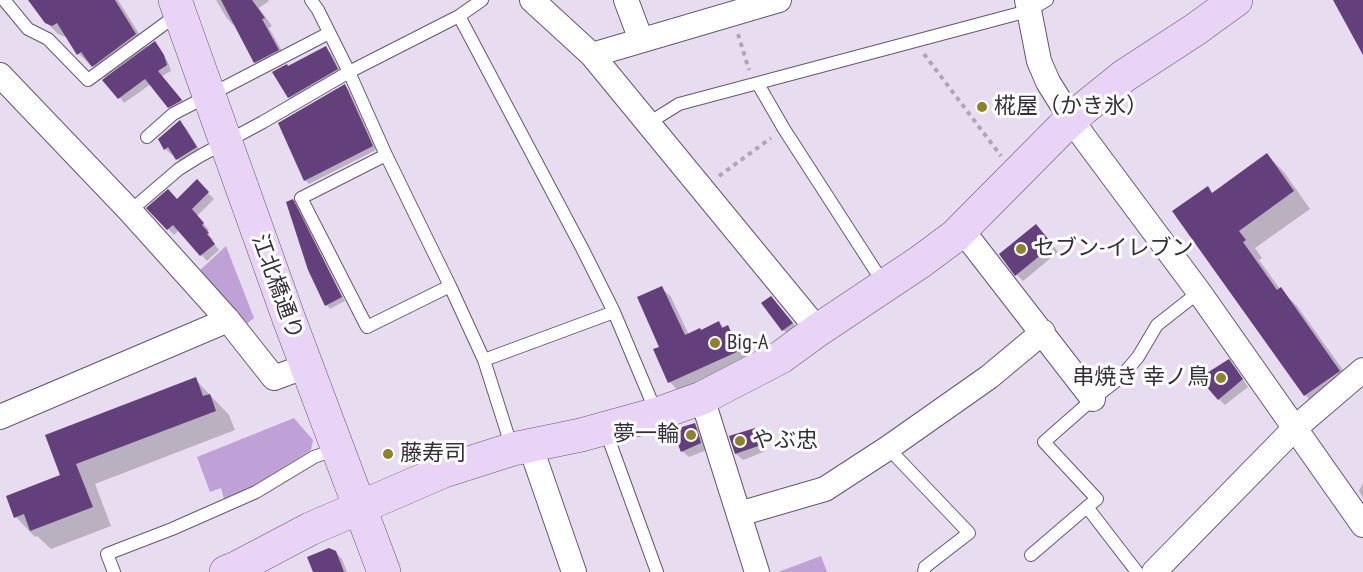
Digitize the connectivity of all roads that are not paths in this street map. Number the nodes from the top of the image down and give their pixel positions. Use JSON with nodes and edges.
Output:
{"nodes":[{"id":1,"x":4,"y":0,"type":"edge"},
{"id":2,"x":311,"y":0,"type":"edge"},
{"id":3,"x":482,"y":0,"type":"edge"},
{"id":4,"x":532,"y":0,"type":"edge"},
{"id":5,"x":626,"y":0,"type":"edge"},
{"id":6,"x":779,"y":0,"type":"edge"},
{"id":7,"x":1236,"y":0,"type":"edge"},
{"id":8,"x":1034,"y":4,"type":"edge"},
{"id":9,"x":177,"y":7,"type":"edge"},
{"id":10,"x":459,"y":16,"type":"junction"},
{"id":11,"x":329,"y":33,"type":"junction"},
{"id":12,"x":641,"y":40,"type":"junction"},
{"id":13,"x":592,"y":55,"type":"junction"},
{"id":14,"x":349,"y":72,"type":"junction"},
{"id":15,"x":0,"y":75,"type":"edge"},
{"id":16,"x":755,"y":84,"type":"junction"},
{"id":17,"x":208,"y":97,"type":"junction"},
{"id":18,"x":1072,"y":119,"type":"junction"},
{"id":19,"x":647,"y":124,"type":"junction"},
{"id":20,"x":147,"y":137,"type":"dead end"},
{"id":21,"x":225,"y":142,"type":"junction"},
{"id":22,"x":386,"y":155,"type":"junction"},
{"id":23,"x":130,"y":211,"type":"junction"},
{"id":24,"x":962,"y":230,"type":"junction"},
{"id":25,"x":885,"y":285,"type":"junction"},
{"id":26,"x":450,"y":286,"type":"junction"},
{"id":27,"x":1199,"y":292,"type":"junction"},
{"id":28,"x":614,"y":312,"type":"junction"},
{"id":29,"x":228,"y":320,"type":"junction"},
{"id":30,"x":818,"y":330,"type":"junction"},
{"id":31,"x":1043,"y":332,"type":"junction"},
{"id":32,"x":484,"y":360,"type":"junction"},
{"id":33,"x":306,"y":366,"type":"junction"},
{"id":34,"x":1363,"y":370,"type":"edge"},
{"id":35,"x":702,"y":398,"type":"junction"},
{"id":36,"x":1093,"y":399,"type":"junction"},
{"id":37,"x":657,"y":414,"type":"junction"},
{"id":38,"x":0,"y":417,"type":"edge"},
{"id":39,"x":605,"y":428,"type":"junction"},
{"id":40,"x":1295,"y":428,"type":"junction"},
{"id":41,"x":521,"y":447,"type":"junction"},
{"id":42,"x":337,"y":448,"type":"junction"},
{"id":43,"x":888,"y":448,"type":"junction"},
{"id":44,"x":1355,"y":506,"type":"edge"},
{"id":45,"x":1087,"y":507,"type":"junction"},
{"id":46,"x":359,"y":508,"type":"junction"},
{"id":47,"x":739,"y":514,"type":"junction"},
{"id":48,"x":1363,"y":525,"type":"edge"},
{"id":49,"x":1031,"y":555,"type":"dead end"},
{"id":50,"x":233,"y":571,"type":"edge"},
{"id":51,"x":114,"y":572,"type":"edge"},
{"id":52,"x":384,"y":572,"type":"edge"},
{"id":53,"x":574,"y":572,"type":"edge"},
{"id":54,"x":657,"y":572,"type":"edge"},
{"id":55,"x":757,"y":572,"type":"edge"},
{"id":56,"x":924,"y":572,"type":"edge"},
{"id":57,"x":1137,"y":572,"type":"edge"},
{"id":58,"x":1154,"y":572,"type":"edge"}],
"edges":[{"from":1,"to":9,"type":"lane"},
{"from":2,"to":11,"type":"lane"},
{"from":3,"to":10,"type":"lane"},
{"from":4,"to":13,"type":"street"},
{"from":5,"to":12,"type":"street"},
{"from":6,"to":12,"type":"street"},
{"from":7,"to":18,"type":"street"},
{"from":8,"to":16,"type":"lane"},
{"from":8,"to":18,"type":"street"},
{"from":9,"to":17,"type":"street","name":"江北橋通り"},
{"from":10,"to":14,"type":"lane"},
{"from":10,"to":28,"type":"lane"},
{"from":11,"to":14,"type":"lane"},
{"from":11,"to":17,"type":"lane"},
{"from":12,"to":13,"type":"street"},
{"from":13,"to":19,"type":"street"},
{"from":14,"to":21,"type":"lane"},
{"from":14,"to":22,"type":"lane"},
{"from":15,"to":23,"type":"street"},
{"from":16,"to":19,"type":"lane"},
{"from":16,"to":25,"type":"lane"},
{"from":17,"to":20,"type":"lane"},
{"from":17,"to":21,"type":"street","name":"江北橋通り"},
{"from":18,"to":24,"type":"street"},
{"from":18,"to":27,"type":"street"},
{"from":19,"to":30,"type":"street"},
{"from":21,"to":23,"type":"lane"},
{"from":21,"to":33,"type":"street","name":"江北橋通り"},
{"from":22,"to":26,"type":"lane"},
{"from":22,"to":26,"type":"lane"},
{"from":23,"to":29,"type":"street"},
{"from":24,"to":25,"type":"street"},
{"from":24,"to":31,"type":"street"},
{"from":25,"to":30,"type":"street"},
{"from":26,"to":32,"type":"lane"},
{"from":27,"to":36,"type":"lane"},
{"from":27,"to":40,"type":"street"},
{"from":28,"to":32,"type":"lane"},
{"from":28,"to":37,"type":"lane"},
{"from":29,"to":33,"type":"street"},
{"from":29,"to":38,"type":"street"},
{"from":30,"to":35,"type":"street"},
{"from":31,"to":36,"type":"street"},
{"from":31,"to":43,"type":"street"},
{"from":32,"to":41,"type":"lane"},
{"from":33,"to":42,"type":"street","name":"江北橋通り"},
{"from":34,"to":40,"type":"street"},
{"from":35,"to":37,"type":"street"},
{"from":35,"to":47,"type":"street"},
{"from":36,"to":45,"type":"lane"},
{"from":37,"to":39,"type":"street"},
{"from":39,"to":41,"type":"street"},
{"from":39,"to":54,"type":"lane"},
{"from":40,"to":44,"type":"street"},
{"from":40,"to":58,"type":"street"},
{"from":41,"to":46,"type":"street"},
{"from":41,"to":53,"type":"street"},
{"from":42,"to":46,"type":"street","name":"江北橋通り"},
{"from":42,"to":51,"type":"lane"},
{"from":43,"to":47,"type":"street"},
{"from":43,"to":56,"type":"lane"},
{"from":44,"to":48,"type":"street"},
{"from":45,"to":49,"type":"lane"},
{"from":45,"to":57,"type":"lane"},
{"from":46,"to":50,"type":"street"},
{"from":46,"to":52,"type":"street","name":"江北橋通り"},
{"from":47,"to":55,"type":"street"}]}
